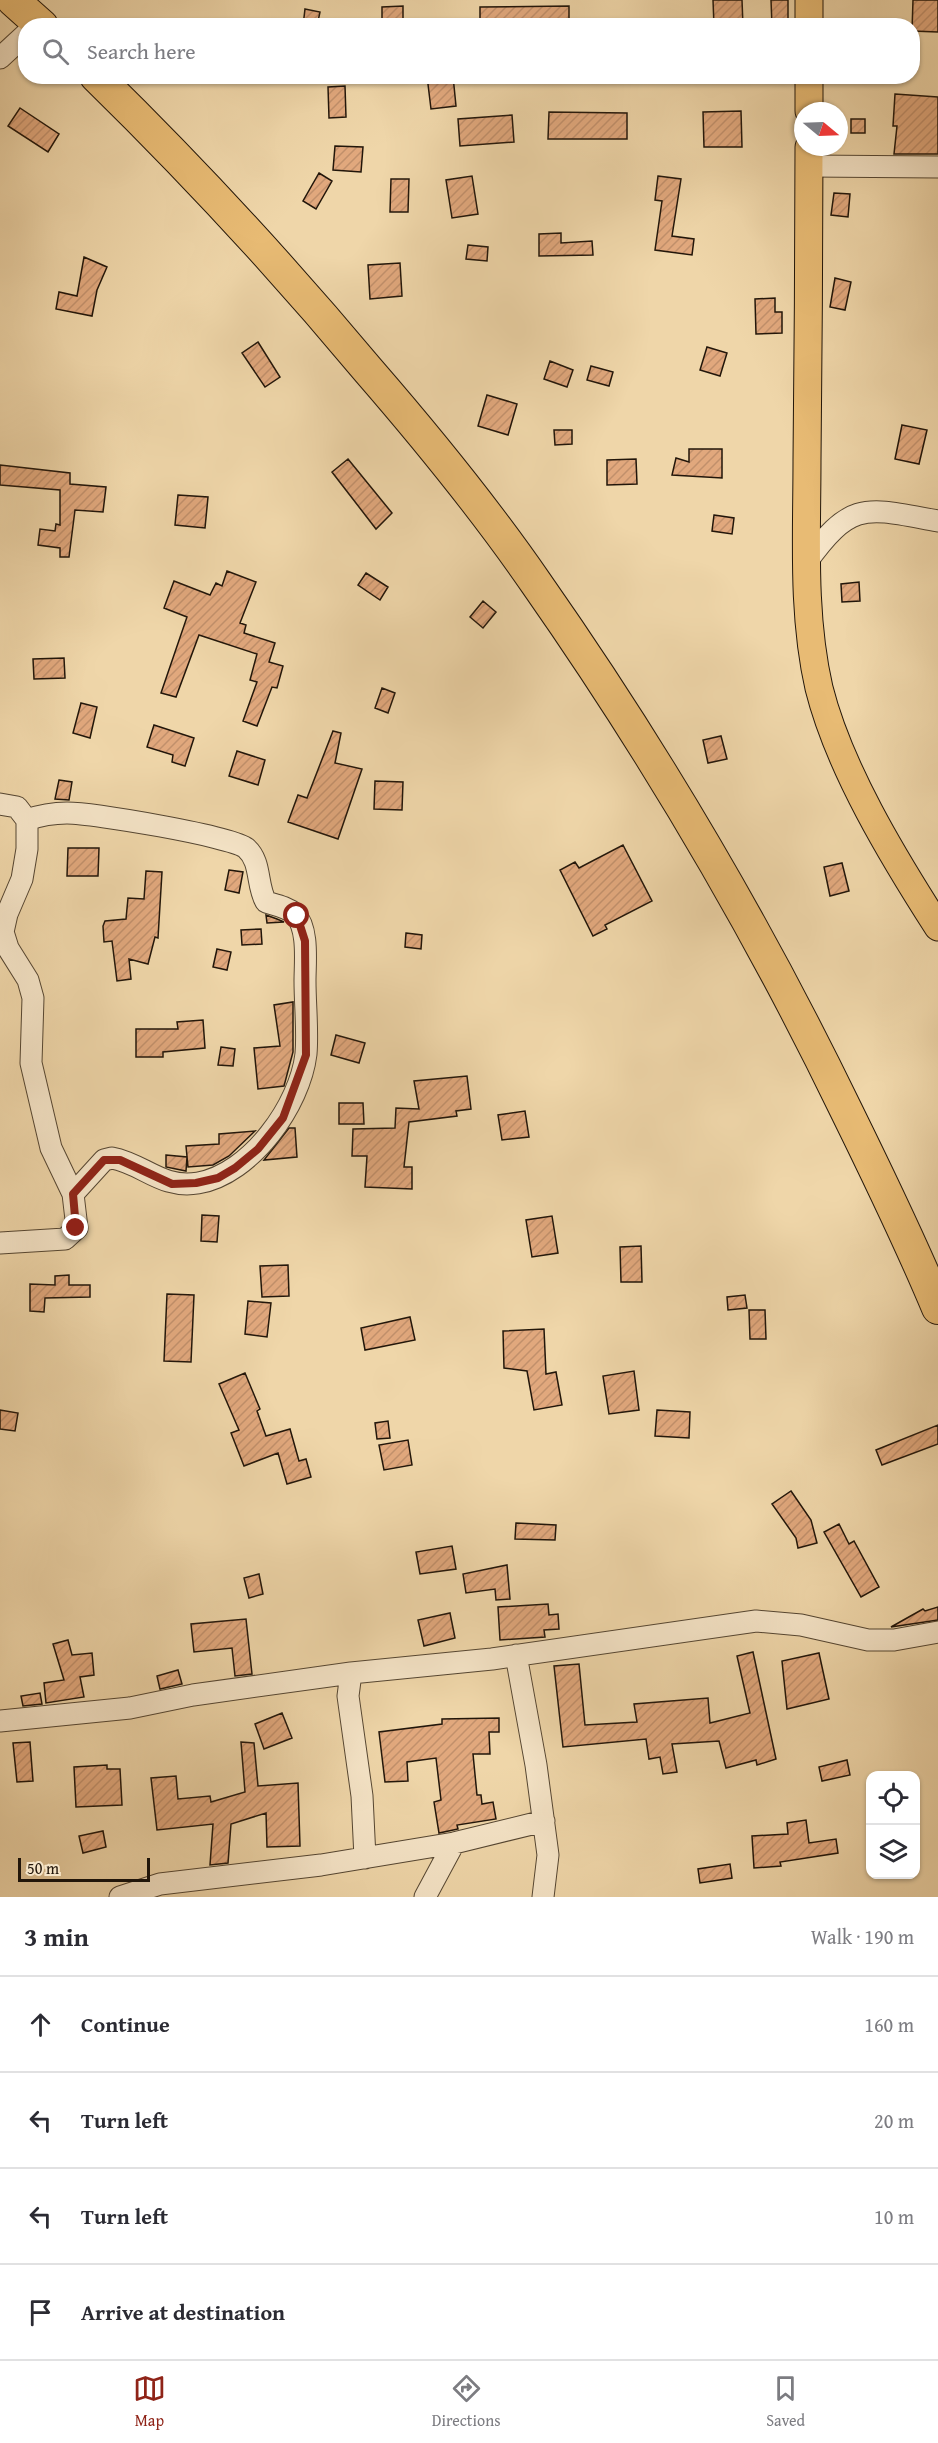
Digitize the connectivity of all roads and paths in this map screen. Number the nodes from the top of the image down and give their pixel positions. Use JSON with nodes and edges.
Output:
{"nodes":[{"id":1,"x":14,"y":0,"type":"edge"},
{"id":2,"x":809,"y":0,"type":"edge"},
{"id":3,"x":28,"y":18,"type":"edge"},
{"id":4,"x":809,"y":18,"type":"edge"},
{"id":5,"x":18,"y":42,"type":"edge"},
{"id":6,"x":0,"y":58,"type":"edge"},
{"id":7,"x":104,"y":84,"type":"edge"},
{"id":8,"x":809,"y":84,"type":"edge"},
{"id":9,"x":809,"y":102,"type":"edge"},
{"id":10,"x":809,"y":157,"type":"edge"},
{"id":11,"x":938,"y":167,"type":"edge"},
{"id":12,"x":938,"y":521,"type":"edge"},
{"id":13,"x":806,"y":563,"type":"junction"},
{"id":14,"x":0,"y":804,"type":"edge"},
{"id":15,"x":27,"y":820,"type":"junction"},
{"id":16,"x":935,"y":916,"type":"edge"},
{"id":17,"x":73,"y":1194,"type":"junction"},
{"id":18,"x":0,"y":1243,"type":"edge"},
{"id":19,"x":938,"y":1308,"type":"edge"},
{"id":20,"x":938,"y":1632,"type":"edge"},
{"id":21,"x":516,"y":1655,"type":"junction"},
{"id":22,"x":351,"y":1673,"type":"junction"},
{"id":23,"x":0,"y":1721,"type":"edge"},
{"id":24,"x":544,"y":1821,"type":"junction"},
{"id":25,"x":454,"y":1843,"type":"junction"},
{"id":26,"x":365,"y":1858,"type":"junction"},
{"id":27,"x":120,"y":1897,"type":"edge"},
{"id":28,"x":425,"y":1897,"type":"edge"},
{"id":29,"x":543,"y":1897,"type":"edge"}],
"edges":[{"from":1,"to":3,"type":"highway"},
{"from":2,"to":4,"type":"main road"},
{"from":5,"to":6,"type":"street"},
{"from":7,"to":19,"type":"highway"},
{"from":8,"to":9,"type":"main road"},
{"from":10,"to":11,"type":"street"},
{"from":10,"to":13,"type":"main road"},
{"from":12,"to":13,"type":"street"},
{"from":13,"to":16,"type":"main road"},
{"from":14,"to":15,"type":"street"},
{"from":15,"to":17,"type":"street"},
{"from":15,"to":17,"type":"street"},
{"from":17,"to":18,"type":"street"},
{"from":20,"to":21,"type":"street"},
{"from":21,"to":22,"type":"street"},
{"from":21,"to":24,"type":"street"},
{"from":22,"to":23,"type":"street"},
{"from":22,"to":26,"type":"street"},
{"from":24,"to":25,"type":"street"},
{"from":24,"to":29,"type":"street"},
{"from":25,"to":26,"type":"street"},
{"from":25,"to":28,"type":"street"},
{"from":26,"to":27,"type":"street"}]}
